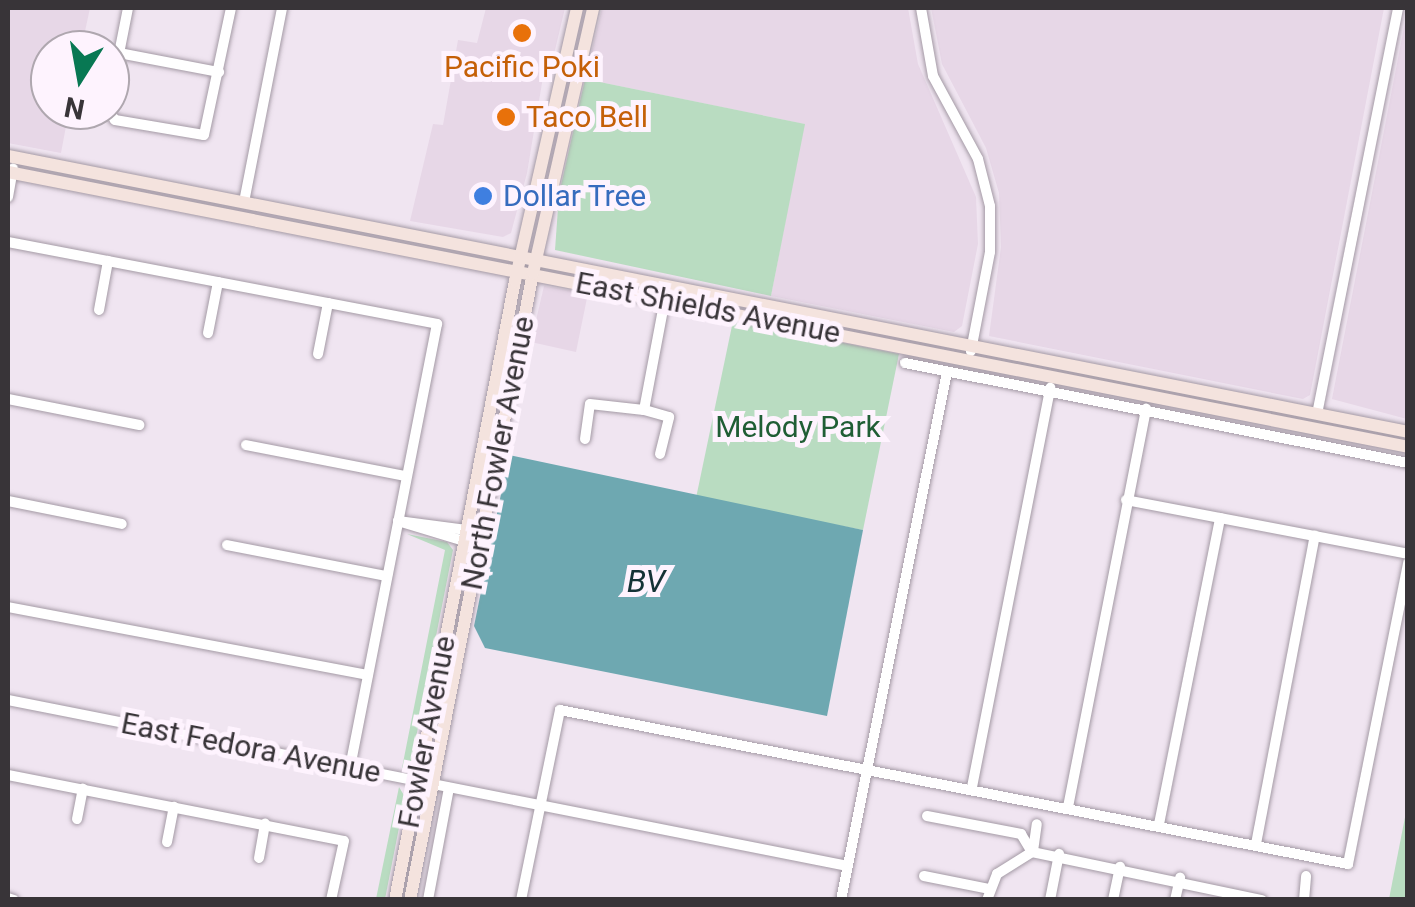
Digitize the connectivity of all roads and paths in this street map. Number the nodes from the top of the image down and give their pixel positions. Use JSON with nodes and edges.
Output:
{"nodes":[{"id":1,"x":231,"y":8,"type":"edge"},
{"id":2,"x":282,"y":8,"type":"edge"},
{"id":3,"x":577,"y":8,"type":"edge"},
{"id":4,"x":591,"y":8,"type":"edge"},
{"id":5,"x":922,"y":8,"type":"edge"},
{"id":6,"x":1398,"y":8,"type":"edge"},
{"id":7,"x":130,"y":54,"type":"edge"},
{"id":8,"x":218,"y":72,"type":"junction"},
{"id":9,"x":130,"y":118,"type":"edge"},
{"id":10,"x":11,"y":157,"type":"edge"},
{"id":11,"x":10,"y":172,"type":"edge"},
{"id":12,"x":134,"y":195,"type":"junction"},
{"id":13,"x":8,"y":197,"type":"edge"},
{"id":14,"x":244,"y":202,"type":"junction"},
{"id":15,"x":244,"y":217,"type":"junction"},
{"id":16,"x":360,"y":224,"type":"junction"},
{"id":17,"x":8,"y":242,"type":"edge"},
{"id":18,"x":529,"y":256,"type":"junction"},
{"id":19,"x":108,"y":261,"type":"junction"},
{"id":20,"x":518,"y":270,"type":"junction"},
{"id":21,"x":533,"y":273,"type":"junction"},
{"id":22,"x":218,"y":282,"type":"junction"},
{"id":23,"x":665,"y":299,"type":"junction"},
{"id":24,"x":328,"y":303,"type":"junction"},
{"id":25,"x":98,"y":310,"type":"dead end"},
{"id":26,"x":749,"y":316,"type":"junction"},
{"id":27,"x":855,"y":320,"type":"junction"},
{"id":28,"x":208,"y":332,"type":"dead end"},
{"id":29,"x":970,"y":352,"type":"junction"},
{"id":30,"x":318,"y":354,"type":"dead end"},
{"id":31,"x":1055,"y":362,"type":"junction"},
{"id":32,"x":905,"y":363,"type":"dead end"},
{"id":33,"x":947,"y":372,"type":"junction"},
{"id":34,"x":1050,"y":385,"type":"junction"},
{"id":35,"x":8,"y":399,"type":"edge"},
{"id":36,"x":1146,"y":409,"type":"junction"},
{"id":37,"x":644,"y":410,"type":"junction"},
{"id":38,"x":1317,"y":414,"type":"junction"},
{"id":39,"x":140,"y":424,"type":"dead end"},
{"id":40,"x":1408,"y":432,"type":"edge"},
{"id":41,"x":585,"y":439,"type":"dead end"},
{"id":42,"x":246,"y":445,"type":"dead end"},
{"id":43,"x":1408,"y":448,"type":"edge"},
{"id":44,"x":660,"y":454,"type":"dead end"},
{"id":45,"x":1408,"y":463,"type":"edge"},
{"id":46,"x":406,"y":476,"type":"junction"},
{"id":47,"x":1126,"y":500,"type":"junction"},
{"id":48,"x":8,"y":502,"type":"edge"},
{"id":49,"x":1220,"y":518,"type":"junction"},
{"id":50,"x":398,"y":521,"type":"junction"},
{"id":51,"x":122,"y":524,"type":"dead end"},
{"id":52,"x":465,"y":535,"type":"junction"},
{"id":53,"x":1315,"y":536,"type":"junction"},
{"id":54,"x":227,"y":544,"type":"dead end"},
{"id":55,"x":1408,"y":554,"type":"edge"},
{"id":56,"x":1408,"y":563,"type":"edge"},
{"id":57,"x":387,"y":576,"type":"junction"},
{"id":58,"x":8,"y":607,"type":"edge"},
{"id":59,"x":466,"y":614,"type":"junction"},
{"id":60,"x":368,"y":675,"type":"junction"},
{"id":61,"x":8,"y":700,"type":"edge"},
{"id":62,"x":350,"y":767,"type":"junction"},
{"id":63,"x":870,"y":770,"type":"junction"},
{"id":64,"x":8,"y":775,"type":"edge"},
{"id":65,"x":417,"y":781,"type":"junction"},
{"id":66,"x":434,"y":785,"type":"junction"},
{"id":67,"x":972,"y":787,"type":"junction"},
{"id":68,"x":449,"y":788,"type":"junction"},
{"id":69,"x":83,"y":790,"type":"junction"},
{"id":70,"x":540,"y":804,"type":"junction"},
{"id":71,"x":174,"y":807,"type":"junction"},
{"id":72,"x":1068,"y":807,"type":"junction"},
{"id":73,"x":927,"y":816,"type":"dead end"},
{"id":74,"x":77,"y":820,"type":"dead end"},
{"id":75,"x":265,"y":824,"type":"junction"},
{"id":76,"x":1038,"y":824,"type":"dead end"},
{"id":77,"x":1158,"y":824,"type":"junction"},
{"id":78,"x":166,"y":842,"type":"dead end"},
{"id":79,"x":1256,"y":844,"type":"junction"},
{"id":80,"x":1032,"y":852,"type":"junction"},
{"id":81,"x":1059,"y":854,"type":"junction"},
{"id":82,"x":258,"y":858,"type":"dead end"},
{"id":83,"x":848,"y":866,"type":"junction"},
{"id":84,"x":1120,"y":867,"type":"junction"},
{"id":85,"x":924,"y":876,"type":"dead end"},
{"id":86,"x":1306,"y":876,"type":"dead end"},
{"id":87,"x":1180,"y":878,"type":"junction"},
{"id":88,"x":988,"y":894,"type":"edge"},
{"id":89,"x":331,"y":900,"type":"edge"},
{"id":90,"x":395,"y":900,"type":"edge"},
{"id":91,"x":410,"y":900,"type":"edge"},
{"id":92,"x":428,"y":900,"type":"edge"},
{"id":93,"x":521,"y":900,"type":"edge"},
{"id":94,"x":841,"y":900,"type":"edge"},
{"id":95,"x":1050,"y":900,"type":"edge"},
{"id":96,"x":1113,"y":900,"type":"edge"},
{"id":97,"x":1175,"y":900,"type":"edge"},
{"id":98,"x":1262,"y":900,"type":"edge"},
{"id":99,"x":1304,"y":900,"type":"edge"}],
"edges":[{"from":1,"to":8,"type":"street"},
{"from":2,"to":14,"type":"street"},
{"from":3,"to":18,"type":"main road","name":"North Fowler Avenue"},
{"from":4,"to":18,"type":"main road","name":"North Fowler Avenue"},
{"from":5,"to":29,"type":"street"},
{"from":6,"to":38,"type":"street"},
{"from":7,"to":8,"type":"street"},
{"from":8,"to":9,"type":"street"},
{"from":10,"to":11,"type":"street"},
{"from":10,"to":14,"type":"main road","name":"East Shields Avenue"},
{"from":11,"to":12,"type":"main road","name":"East Shields Avenue"},
{"from":11,"to":13,"type":"street"},
{"from":12,"to":14,"type":"main road"},
{"from":12,"to":15,"type":"main road","name":"East Shields Avenue"},
{"from":14,"to":16,"type":"main road","name":"East Shields Avenue"},
{"from":15,"to":16,"type":"main road"},
{"from":15,"to":20,"type":"main road","name":"East Shields Avenue"},
{"from":16,"to":18,"type":"main road","name":"East Shields Avenue"},
{"from":17,"to":19,"type":"street"},
{"from":18,"to":20,"type":"main road","name":"North Fowler Avenue"},
{"from":18,"to":21,"type":"main road","name":"North Fowler Avenue"},
{"from":18,"to":27,"type":"main road","name":"East Shields Avenue"},
{"from":19,"to":22,"type":"street"},
{"from":19,"to":25,"type":"street"},
{"from":20,"to":21,"type":"main road","name":"East Shields Avenue"},
{"from":20,"to":52,"type":"main road","name":"Fowler Avenue"},
{"from":21,"to":23,"type":"main road","name":"East Shields Avenue"},
{"from":21,"to":59,"type":"main road","name":"North Fowler Avenue"},
{"from":22,"to":24,"type":"street"},
{"from":22,"to":28,"type":"street"},
{"from":23,"to":26,"type":"main road","name":"East Shields Avenue"},
{"from":23,"to":37,"type":"street"},
{"from":24,"to":30,"type":"street"},
{"from":24,"to":46,"type":"street"},
{"from":26,"to":27,"type":"main road"},
{"from":26,"to":29,"type":"main road","name":"East Shields Avenue"},
{"from":27,"to":29,"type":"main road","name":"East Shields Avenue"},
{"from":29,"to":31,"type":"main road","name":"East Shields Avenue"},
{"from":29,"to":34,"type":"main road","name":"East Shields Avenue"},
{"from":31,"to":34,"type":"street"},
{"from":31,"to":38,"type":"main road","name":"East Shields Avenue"},
{"from":32,"to":33,"type":"street","name":"East Shields Avenue"},
{"from":33,"to":34,"type":"street","name":"East Shields Avenue"},
{"from":33,"to":63,"type":"street"},
{"from":34,"to":36,"type":"street","name":"East Shields Avenue"},
{"from":34,"to":43,"type":"main road","name":"East Shields Avenue"},
{"from":34,"to":67,"type":"street"},
{"from":35,"to":39,"type":"street"},
{"from":36,"to":45,"type":"street","name":"East Shields Avenue"},
{"from":36,"to":47,"type":"street"},
{"from":37,"to":41,"type":"street"},
{"from":37,"to":44,"type":"street"},
{"from":38,"to":40,"type":"main road","name":"East Shields Avenue"},
{"from":42,"to":46,"type":"street"},
{"from":46,"to":50,"type":"street"},
{"from":47,"to":49,"type":"street"},
{"from":47,"to":72,"type":"street"},
{"from":48,"to":51,"type":"street"},
{"from":49,"to":53,"type":"street"},
{"from":49,"to":77,"type":"street"},
{"from":50,"to":52,"type":"street"},
{"from":50,"to":57,"type":"street"},
{"from":52,"to":59,"type":"main road"},
{"from":52,"to":65,"type":"main road","name":"Fowler Avenue"},
{"from":53,"to":55,"type":"street"},
{"from":53,"to":79,"type":"street"},
{"from":54,"to":57,"type":"street"},
{"from":56,"to":79,"type":"street"},
{"from":57,"to":60,"type":"street"},
{"from":58,"to":60,"type":"street"},
{"from":59,"to":66,"type":"main road","name":"North Fowler Avenue"},
{"from":60,"to":62,"type":"street"},
{"from":61,"to":62,"type":"street","name":"East Fedora Avenue"},
{"from":62,"to":65,"type":"street","name":"East Fedora Avenue"},
{"from":63,"to":67,"type":"street"},
{"from":63,"to":70,"type":"street"},
{"from":63,"to":83,"type":"street"},
{"from":64,"to":69,"type":"street"},
{"from":65,"to":66,"type":"street","name":"East Fedora Avenue"},
{"from":65,"to":90,"type":"main road","name":"Fowler Avenue"},
{"from":66,"to":68,"type":"street","name":"East Fedora Avenue"},
{"from":66,"to":91,"type":"main road","name":"North Fowler Avenue"},
{"from":67,"to":72,"type":"street"},
{"from":68,"to":70,"type":"street","name":"East Fedora Avenue"},
{"from":68,"to":92,"type":"street"},
{"from":69,"to":71,"type":"street"},
{"from":69,"to":74,"type":"street"},
{"from":70,"to":83,"type":"street","name":"East Fedora Avenue"},
{"from":70,"to":93,"type":"street"},
{"from":71,"to":75,"type":"street"},
{"from":71,"to":78,"type":"street"},
{"from":72,"to":77,"type":"street"},
{"from":73,"to":80,"type":"street"},
{"from":75,"to":82,"type":"street"},
{"from":75,"to":89,"type":"street"},
{"from":76,"to":80,"type":"street"},
{"from":77,"to":79,"type":"street"},
{"from":80,"to":81,"type":"street"},
{"from":80,"to":88,"type":"street"},
{"from":81,"to":84,"type":"street"},
{"from":81,"to":95,"type":"street"},
{"from":83,"to":94,"type":"street"},
{"from":84,"to":87,"type":"street"},
{"from":84,"to":96,"type":"street"},
{"from":85,"to":88,"type":"street"},
{"from":86,"to":99,"type":"street"},
{"from":87,"to":97,"type":"street"},
{"from":87,"to":98,"type":"street"}]}
